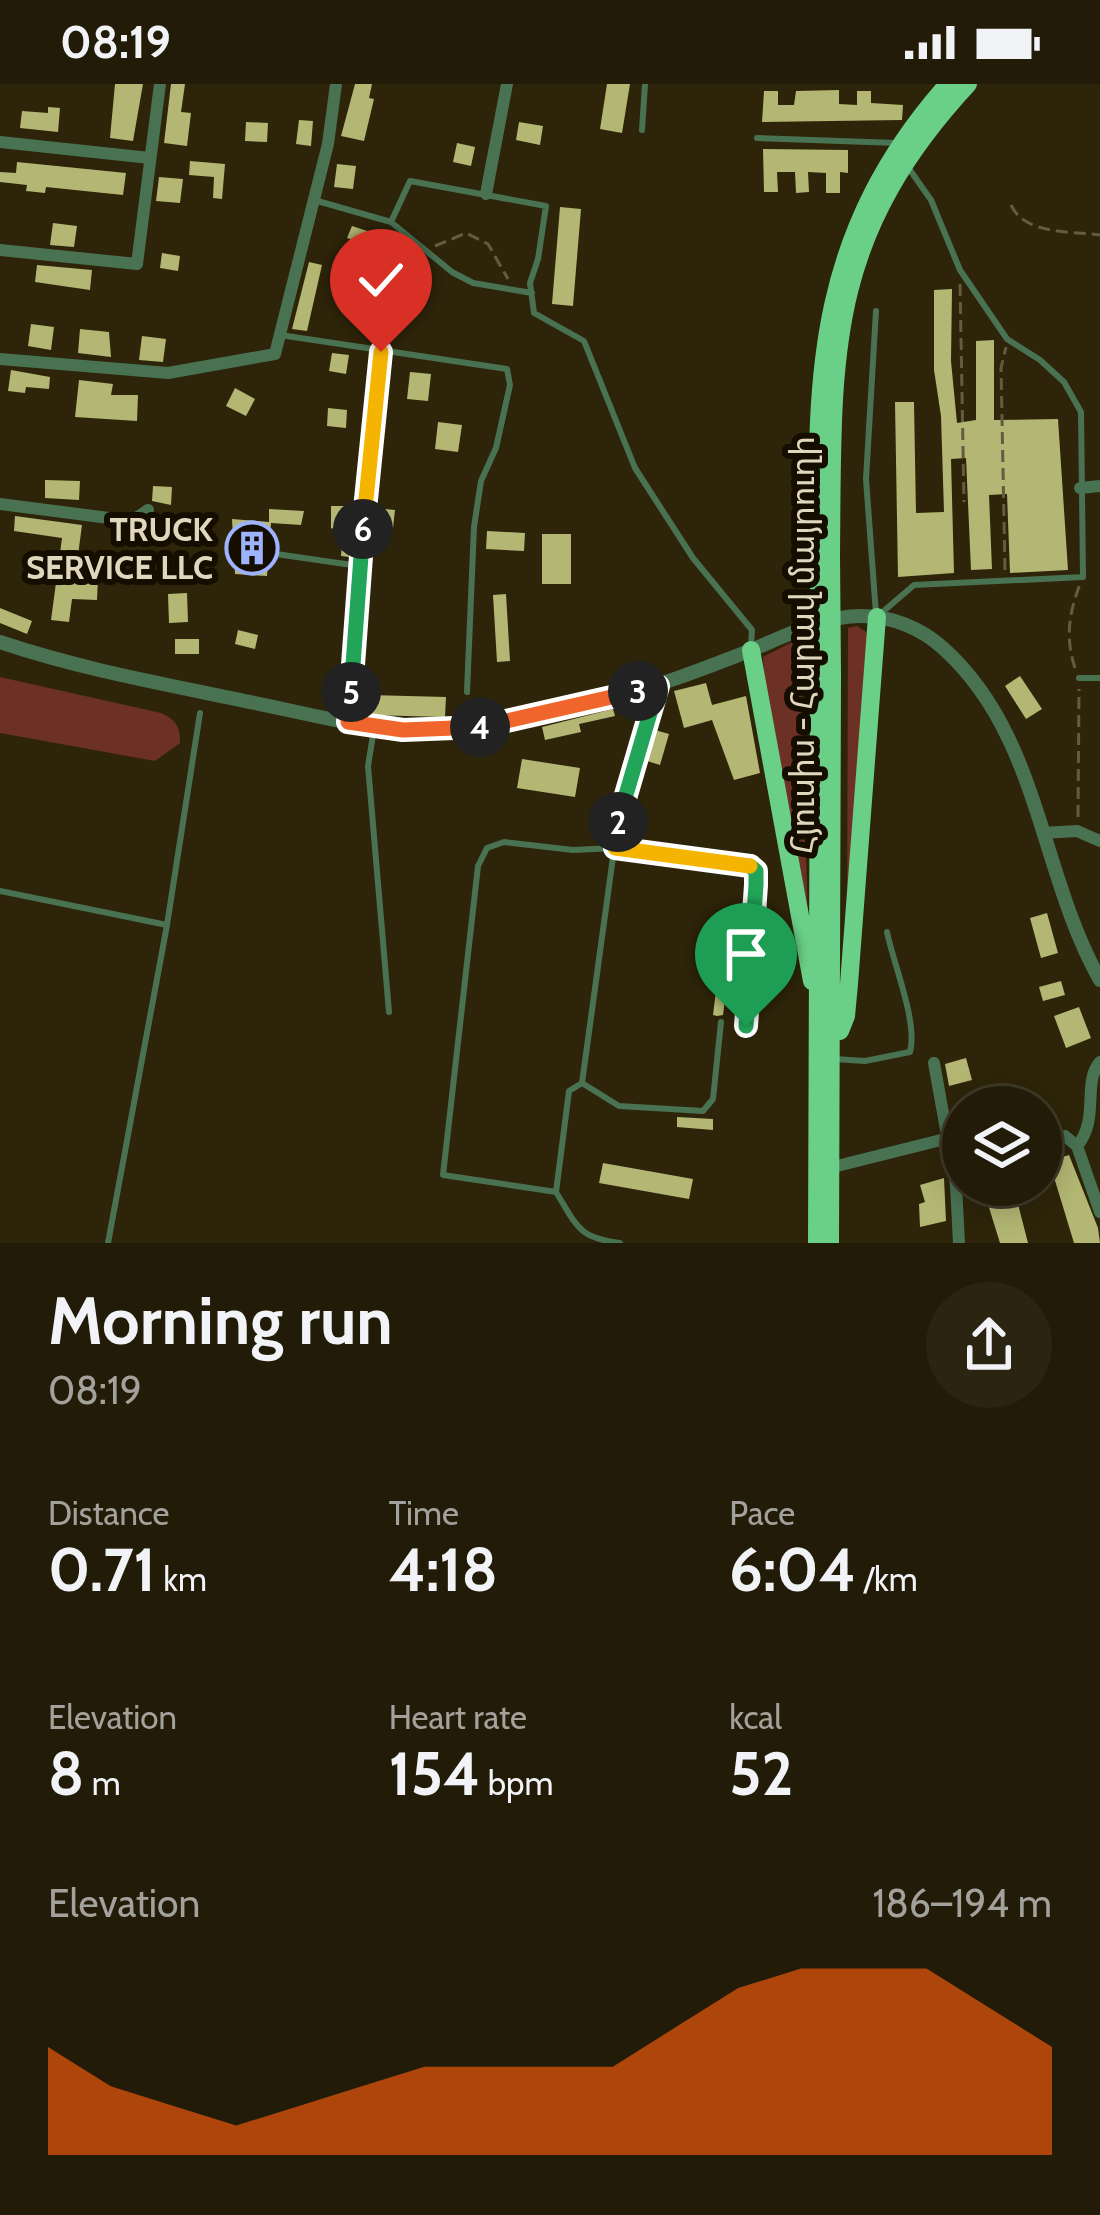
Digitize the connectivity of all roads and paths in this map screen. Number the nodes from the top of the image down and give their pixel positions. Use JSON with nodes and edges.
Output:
{"nodes":[{"id":1,"x":160,"y":84,"type":"edge"},
{"id":2,"x":336,"y":84,"type":"edge"},
{"id":3,"x":507,"y":84,"type":"edge"},
{"id":4,"x":645,"y":84,"type":"edge"},
{"id":5,"x":962,"y":86,"type":"edge"},
{"id":6,"x":642,"y":130,"type":"dead end"},
{"id":7,"x":757,"y":138,"type":"dead end"},
{"id":8,"x":0,"y":142,"type":"edge"},
{"id":9,"x":902,"y":153,"type":"junction"},
{"id":10,"x":150,"y":158,"type":"junction"},
{"id":11,"x":486,"y":194,"type":"junction"},
{"id":12,"x":314,"y":200,"type":"junction"},
{"id":13,"x":1010,"y":205,"type":"dead end"},
{"id":14,"x":391,"y":222,"type":"junction"},
{"id":15,"x":1100,"y":235,"type":"edge"},
{"id":16,"x":0,"y":250,"type":"edge"},
{"id":17,"x":429,"y":251,"type":"junction"},
{"id":18,"x":960,"y":270,"type":"junction"},
{"id":19,"x":516,"y":290,"type":"junction"},
{"id":20,"x":532,"y":293,"type":"junction"},
{"id":21,"x":876,"y":311,"type":"dead end"},
{"id":22,"x":280,"y":335,"type":"junction"},
{"id":23,"x":1007,"y":339,"type":"junction"},
{"id":24,"x":381,"y":352,"type":"junction"},
{"id":25,"x":0,"y":358,"type":"edge"},
{"id":26,"x":1100,"y":486,"type":"edge"},
{"id":27,"x":1080,"y":488,"type":"junction"},
{"id":28,"x":964,"y":502,"type":"dead end"},
{"id":29,"x":0,"y":504,"type":"edge"},
{"id":30,"x":148,"y":510,"type":"dead end"},
{"id":31,"x":276,"y":554,"type":"dead end"},
{"id":32,"x":359,"y":566,"type":"junction"},
{"id":33,"x":1005,"y":572,"type":"dead end"},
{"id":34,"x":1083,"y":577,"type":"junction"},
{"id":35,"x":877,"y":617,"type":"junction"},
{"id":36,"x":0,"y":642,"type":"edge"},
{"id":37,"x":751,"y":650,"type":"junction"},
{"id":38,"x":825,"y":675,"type":"junction"},
{"id":39,"x":1079,"y":678,"type":"junction"},
{"id":40,"x":1100,"y":678,"type":"edge"},
{"id":41,"x":658,"y":686,"type":"junction"},
{"id":42,"x":467,"y":692,"type":"dead end"},
{"id":43,"x":200,"y":713,"type":"dead end"},
{"id":44,"x":348,"y":722,"type":"junction"},
{"id":45,"x":375,"y":727,"type":"junction"},
{"id":46,"x":1078,"y":831,"type":"junction"},
{"id":47,"x":1043,"y":832,"type":"junction"},
{"id":48,"x":1100,"y":841,"type":"edge"},
{"id":49,"x":615,"y":848,"type":"junction"},
{"id":50,"x":0,"y":891,"type":"edge"},
{"id":51,"x":166,"y":925,"type":"junction"},
{"id":52,"x":887,"y":932,"type":"dead end"},
{"id":53,"x":1100,"y":980,"type":"edge"},
{"id":54,"x":820,"y":1002,"type":"junction"},
{"id":55,"x":389,"y":1012,"type":"dead end"},
{"id":56,"x":721,"y":1022,"type":"dead end"},
{"id":57,"x":746,"y":1026,"type":"dead end"},
{"id":58,"x":834,"y":1053,"type":"junction"},
{"id":59,"x":1100,"y":1062,"type":"edge"},
{"id":60,"x":934,"y":1064,"type":"dead end"},
{"id":61,"x":582,"y":1084,"type":"junction"},
{"id":62,"x":942,"y":1088,"type":"edge"},
{"id":63,"x":1065,"y":1136,"type":"dead end"},
{"id":64,"x":942,"y":1139,"type":"edge"},
{"id":65,"x":1077,"y":1146,"type":"junction"},
{"id":66,"x":833,"y":1167,"type":"junction"},
{"id":67,"x":556,"y":1192,"type":"junction"},
{"id":68,"x":957,"y":1206,"type":"edge"},
{"id":69,"x":1100,"y":1212,"type":"edge"},
{"id":70,"x":108,"y":1243,"type":"edge"},
{"id":71,"x":620,"y":1243,"type":"edge"},
{"id":72,"x":817,"y":1243,"type":"edge"},
{"id":73,"x":830,"y":1243,"type":"edge"},
{"id":74,"x":959,"y":1243,"type":"edge"}],
"edges":[{"from":1,"to":10,"type":"street"},
{"from":2,"to":12,"type":"street"},
{"from":3,"to":11,"type":"street"},
{"from":4,"to":6,"type":"lane"},
{"from":5,"to":9,"type":"highway","name":"Հյուսիս - Հարավ մայրուղի"},
{"from":7,"to":9,"type":"lane"},
{"from":8,"to":10,"type":"street"},
{"from":9,"to":18,"type":"lane"},
{"from":9,"to":38,"type":"highway","name":"Հյուսիս - Հարավ մայրուղի","bridge":true},
{"from":10,"to":16,"type":"street"},
{"from":11,"to":14,"type":"lane"},
{"from":11,"to":20,"type":"lane"},
{"from":12,"to":14,"type":"lane"},
{"from":12,"to":22,"type":"street"},
{"from":13,"to":15,"type":"path"},
{"from":14,"to":17,"type":"lane"},
{"from":17,"to":19,"type":"lane"},
{"from":17,"to":19,"type":"path"},
{"from":18,"to":23,"type":"lane"},
{"from":18,"to":28,"type":"path"},
{"from":19,"to":20,"type":"lane"},
{"from":20,"to":37,"type":"lane"},
{"from":21,"to":35,"type":"lane"},
{"from":22,"to":24,"type":"lane"},
{"from":22,"to":25,"type":"street"},
{"from":23,"to":27,"type":"lane"},
{"from":23,"to":33,"type":"path"},
{"from":24,"to":32,"type":"lane"},
{"from":24,"to":42,"type":"lane"},
{"from":26,"to":27,"type":"street"},
{"from":27,"to":34,"type":"lane"},
{"from":29,"to":30,"type":"street"},
{"from":31,"to":32,"type":"lane"},
{"from":32,"to":44,"type":"lane"},
{"from":34,"to":35,"type":"lane"},
{"from":34,"to":39,"type":"path"},
{"from":35,"to":37,"type":"street"},
{"from":35,"to":47,"type":"street"},
{"from":35,"to":58,"type":"highway"},
{"from":36,"to":44,"type":"street"},
{"from":37,"to":41,"type":"street"},
{"from":37,"to":54,"type":"highway"},
{"from":38,"to":54,"type":"highway","name":"Հյուսիս - Հարավ մայրուղի"},
{"from":38,"to":58,"type":"highway","name":"Հյուսիս - Հարավ մայրուղի"},
{"from":39,"to":40,"type":"lane"},
{"from":39,"to":46,"type":"path"},
{"from":41,"to":45,"type":"street"},
{"from":41,"to":49,"type":"lane"},
{"from":43,"to":51,"type":"lane"},
{"from":44,"to":45,"type":"street"},
{"from":45,"to":55,"type":"lane"},
{"from":46,"to":47,"type":"street"},
{"from":46,"to":48,"type":"street"},
{"from":47,"to":53,"type":"street"},
{"from":49,"to":57,"type":"lane"},
{"from":49,"to":61,"type":"lane"},
{"from":49,"to":67,"type":"lane"},
{"from":50,"to":51,"type":"lane"},
{"from":51,"to":70,"type":"lane"},
{"from":52,"to":58,"type":"lane"},
{"from":54,"to":72,"type":"highway","name":"Հյուսիս - Հարավ մայրուղի"},
{"from":56,"to":61,"type":"lane"},
{"from":58,"to":66,"type":"highway","name":"Հյուսիս - Հարավ մայրուղի"},
{"from":59,"to":65,"type":"street"},
{"from":60,"to":62,"type":"street"},
{"from":61,"to":67,"type":"lane"},
{"from":63,"to":65,"type":"street"},
{"from":64,"to":66,"type":"street"},
{"from":65,"to":69,"type":"street"},
{"from":66,"to":73,"type":"highway","name":"Հյուսիս - Հարավ մայրուղի"},
{"from":67,"to":71,"type":"lane"},
{"from":68,"to":74,"type":"street"}]}
